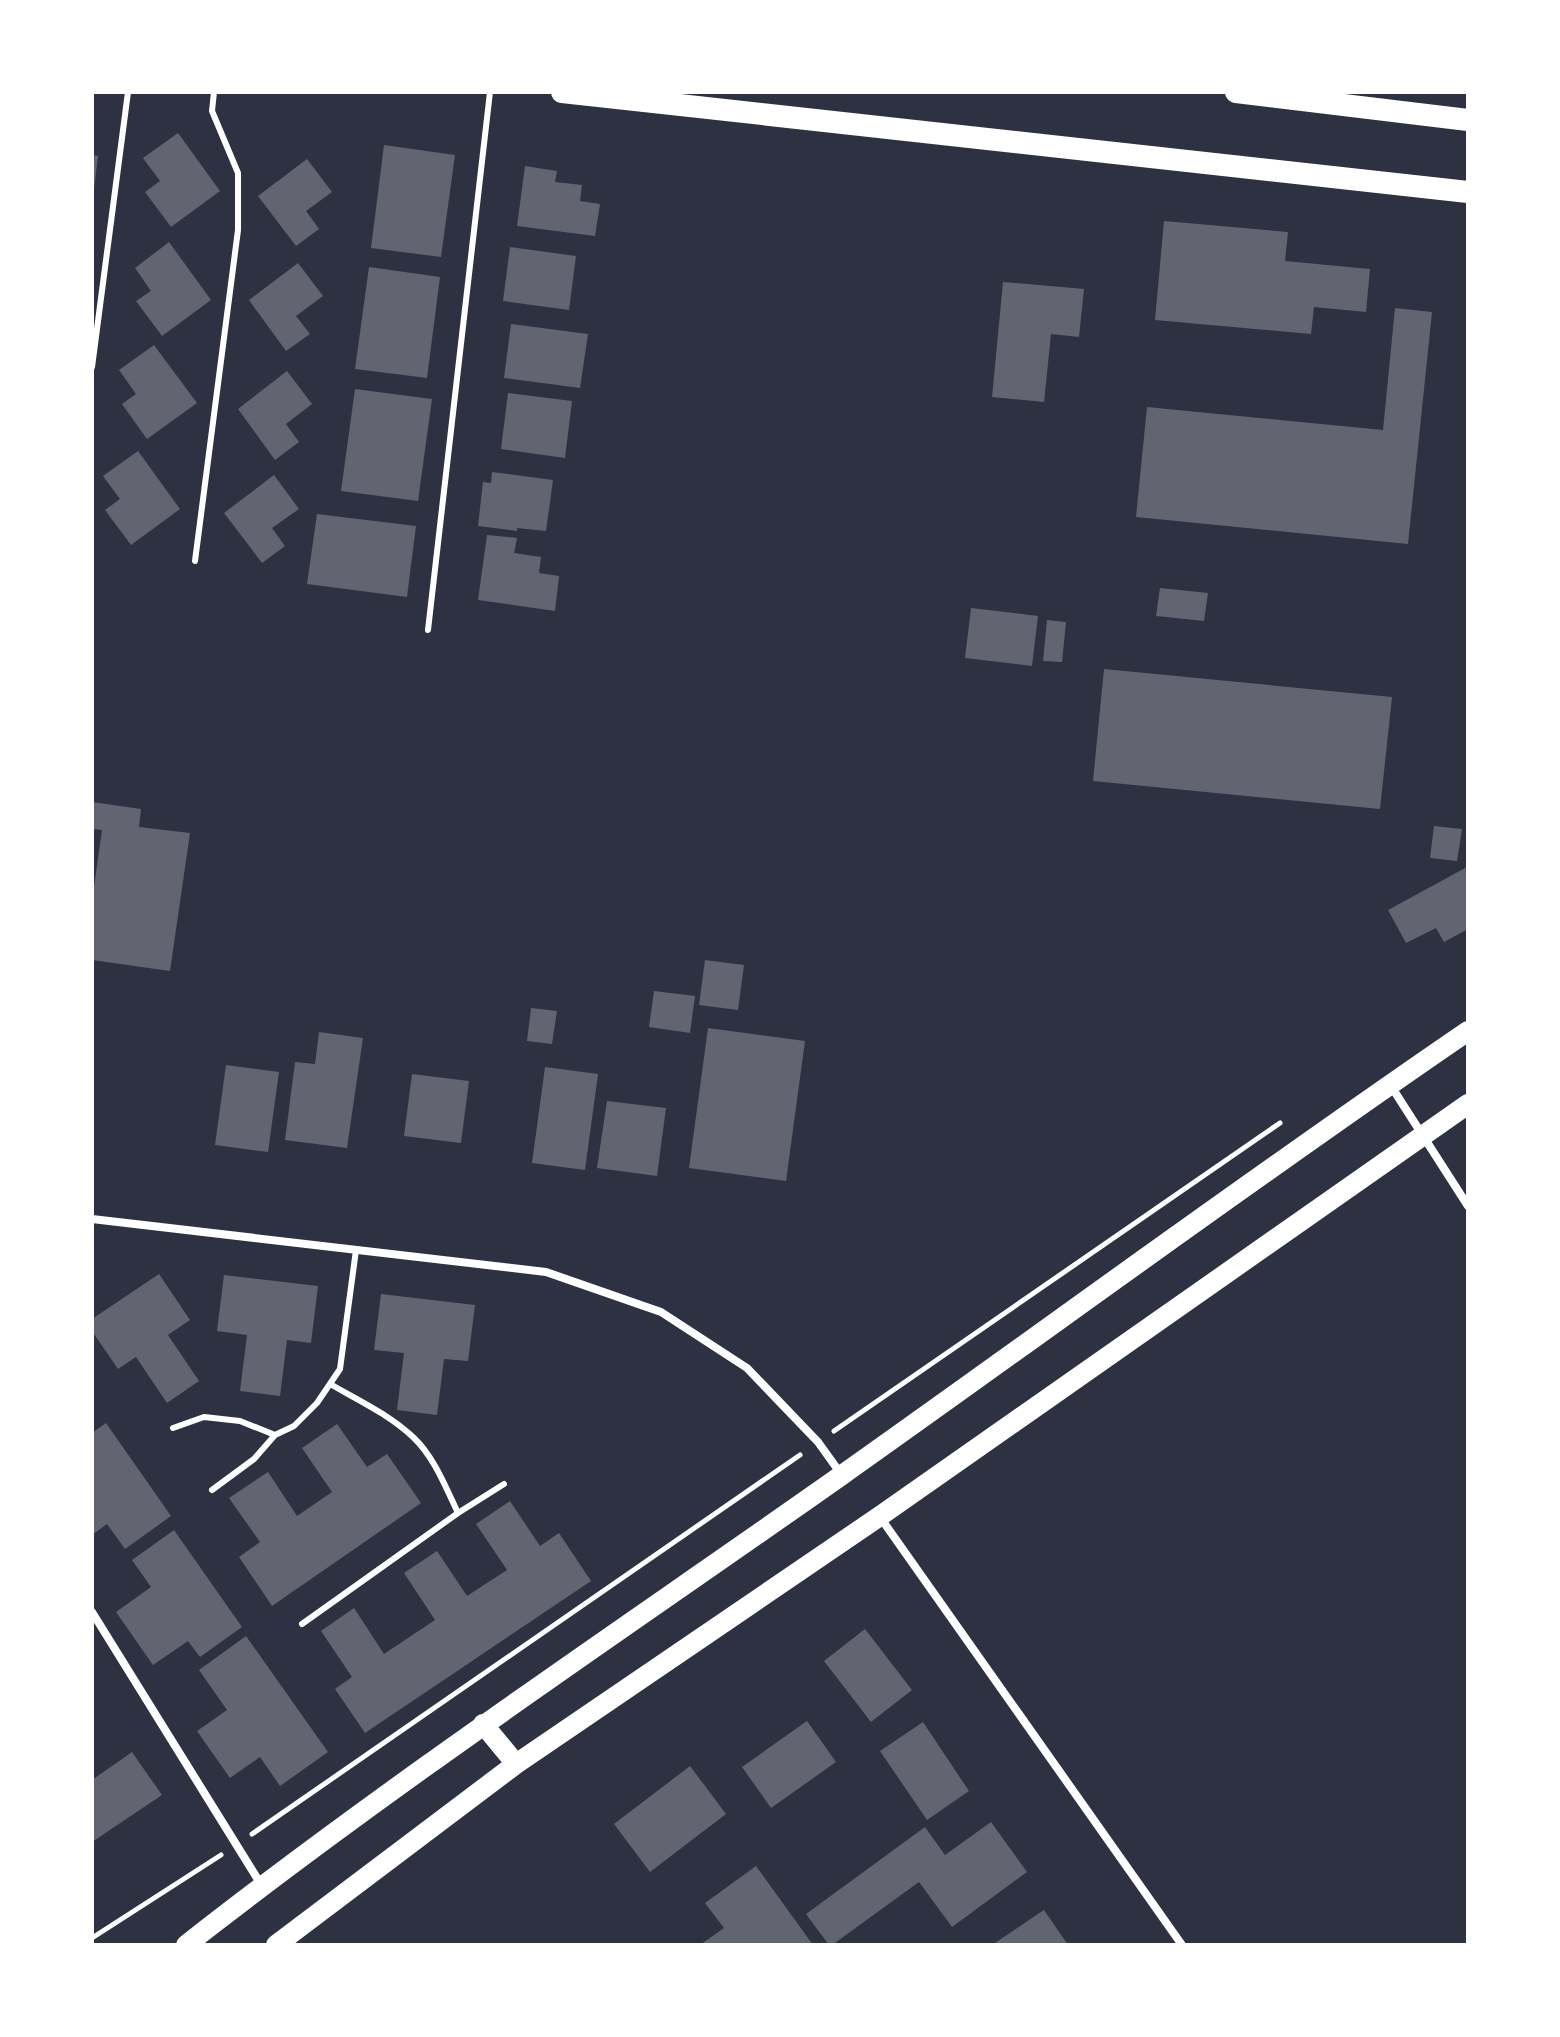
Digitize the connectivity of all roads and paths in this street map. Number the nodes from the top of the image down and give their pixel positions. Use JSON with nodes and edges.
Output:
{"nodes":[{"id":1,"x":128,"y":92,"type":"edge"},
{"id":2,"x":214,"y":92,"type":"edge"},
{"id":3,"x":490,"y":92,"type":"edge"},
{"id":4,"x":562,"y":92,"type":"edge"},
{"id":5,"x":1236,"y":92,"type":"edge"},
{"id":6,"x":1468,"y":120,"type":"edge"},
{"id":7,"x":1468,"y":192,"type":"edge"},
{"id":8,"x":92,"y":367,"type":"edge"},
{"id":9,"x":195,"y":561,"type":"dead end"},
{"id":10,"x":428,"y":630,"type":"dead end"},
{"id":11,"x":1468,"y":1031,"type":"edge"},
{"id":12,"x":1390,"y":1084,"type":"junction"},
{"id":13,"x":1468,"y":1104,"type":"edge"},
{"id":14,"x":1292,"y":1115,"type":"dead end"},
{"id":15,"x":1421,"y":1136,"type":"junction"},
{"id":16,"x":1468,"y":1206,"type":"edge"},
{"id":17,"x":92,"y":1219,"type":"edge"},
{"id":18,"x":356,"y":1250,"type":"junction"},
{"id":19,"x":330,"y":1384,"type":"junction"},
{"id":20,"x":173,"y":1428,"type":"dead end"},
{"id":21,"x":275,"y":1435,"type":"junction"},
{"id":22,"x":818,"y":1442,"type":"junction"},
{"id":23,"x":841,"y":1475,"type":"junction"},
{"id":24,"x":504,"y":1484,"type":"dead end"},
{"id":25,"x":212,"y":1490,"type":"dead end"},
{"id":26,"x":458,"y":1513,"type":"junction"},
{"id":27,"x":880,"y":1516,"type":"junction"},
{"id":28,"x":92,"y":1612,"type":"edge"},
{"id":29,"x":302,"y":1624,"type":"dead end"},
{"id":30,"x":483,"y":1724,"type":"junction"},
{"id":31,"x":516,"y":1764,"type":"junction"},
{"id":32,"x":237,"y":1844,"type":"junction"},
{"id":33,"x":262,"y":1886,"type":"junction"},
{"id":34,"x":92,"y":1938,"type":"edge"},
{"id":35,"x":186,"y":1945,"type":"edge"},
{"id":36,"x":276,"y":1945,"type":"edge"},
{"id":37,"x":1182,"y":1945,"type":"edge"}],
"edges":[{"from":1,"to":8,"type":"lane"},
{"from":2,"to":9,"type":"lane"},
{"from":3,"to":10,"type":"lane"},
{"from":4,"to":7,"type":"highway"},
{"from":5,"to":6,"type":"highway"},
{"from":11,"to":12,"type":"main road"},
{"from":12,"to":15,"type":"street"},
{"from":12,"to":23,"type":"main road"},
{"from":13,"to":15,"type":"main road"},
{"from":14,"to":22,"type":"path"},
{"from":15,"to":16,"type":"street"},
{"from":15,"to":27,"type":"main road"},
{"from":17,"to":18,"type":"street"},
{"from":18,"to":19,"type":"lane"},
{"from":18,"to":22,"type":"street"},
{"from":19,"to":21,"type":"lane"},
{"from":19,"to":26,"type":"lane"},
{"from":20,"to":21,"type":"lane"},
{"from":21,"to":25,"type":"lane"},
{"from":22,"to":23,"type":"street"},
{"from":22,"to":32,"type":"path"},
{"from":23,"to":30,"type":"main road"},
{"from":24,"to":26,"type":"lane"},
{"from":26,"to":29,"type":"lane"},
{"from":27,"to":31,"type":"main road"},
{"from":27,"to":37,"type":"street"},
{"from":28,"to":32,"type":"street"},
{"from":30,"to":31,"type":"main road"},
{"from":30,"to":33,"type":"main road"},
{"from":31,"to":36,"type":"main road"},
{"from":32,"to":33,"type":"street"},
{"from":32,"to":34,"type":"path"},
{"from":33,"to":35,"type":"main road"}]}
